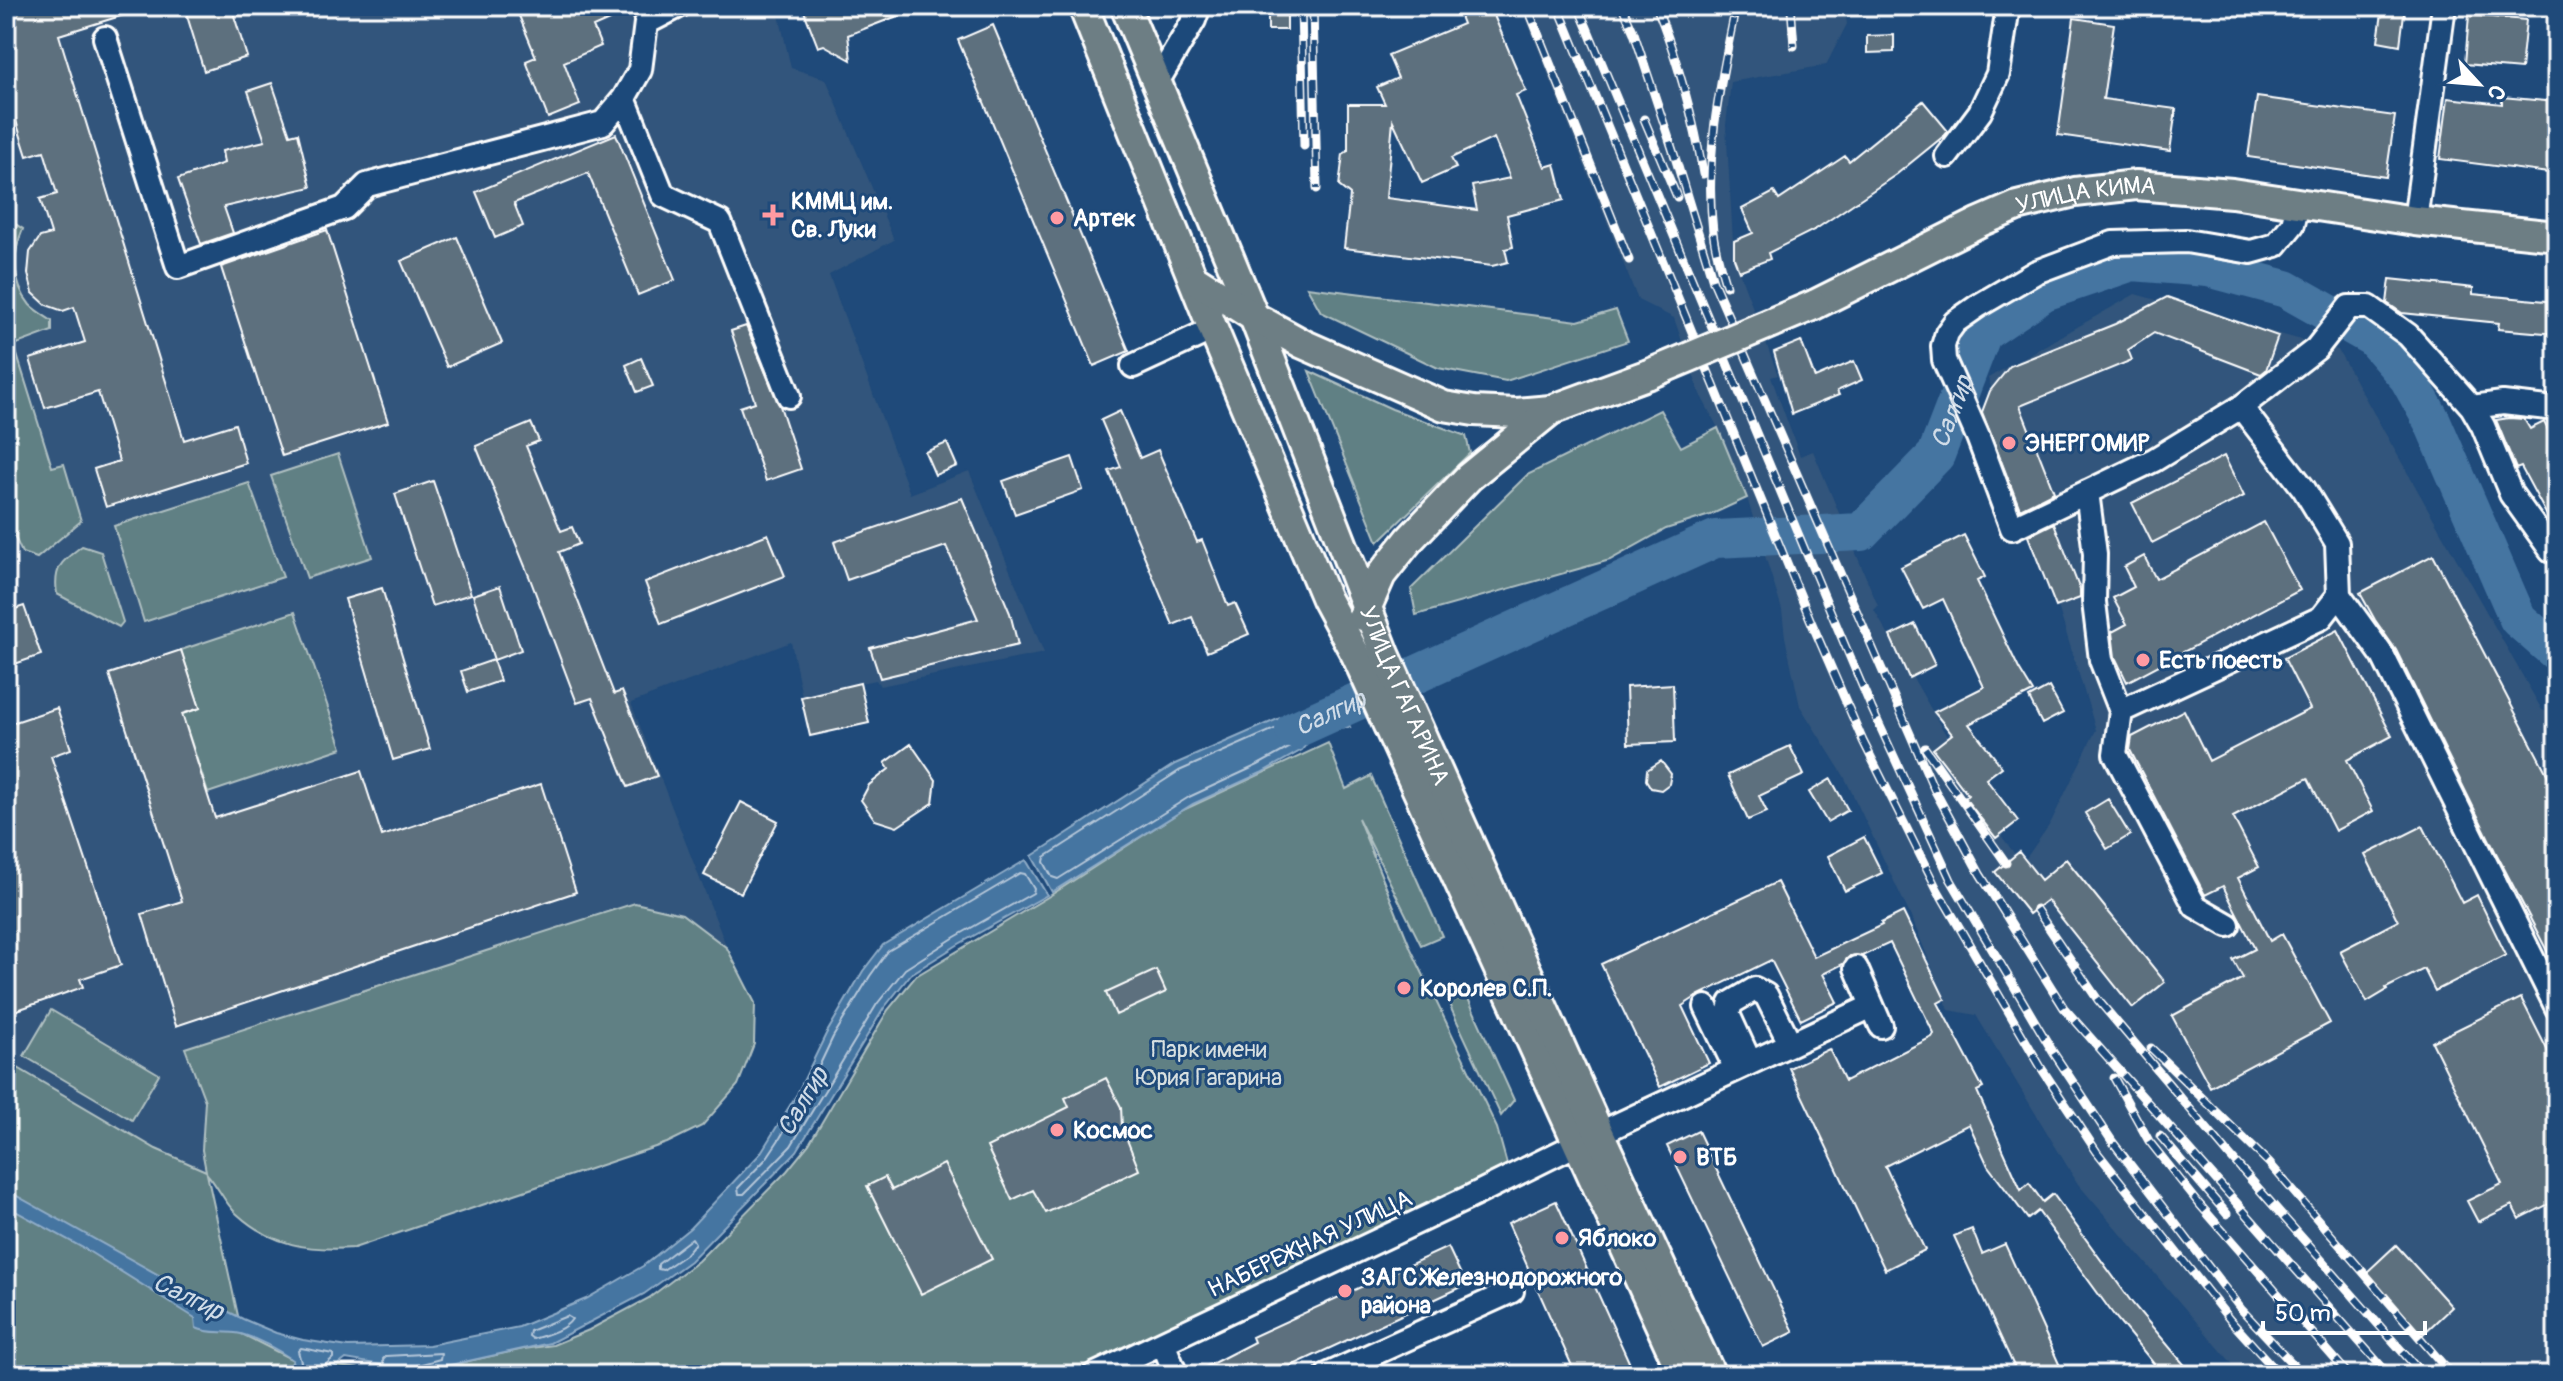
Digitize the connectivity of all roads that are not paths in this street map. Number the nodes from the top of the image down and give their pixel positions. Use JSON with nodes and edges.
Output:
{"nodes":[{"id":1,"x":679,"y":6,"type":"edge"},
{"id":2,"x":1083,"y":6,"type":"edge"},
{"id":3,"x":1125,"y":6,"type":"edge"},
{"id":4,"x":1199,"y":6,"type":"edge"},
{"id":5,"x":2008,"y":6,"type":"edge"},
{"id":6,"x":2444,"y":6,"type":"edge"},
{"id":7,"x":643,"y":14,"type":"edge"},
{"id":8,"x":105,"y":38,"type":"dead end"},
{"id":9,"x":1156,"y":84,"type":"junction"},
{"id":10,"x":624,"y":98,"type":"junction"},
{"id":11,"x":1947,"y":156,"type":"dead end"},
{"id":12,"x":2298,"y":203,"type":"junction"},
{"id":13,"x":2415,"y":221,"type":"junction"},
{"id":14,"x":2557,"y":236,"type":"edge"},
{"id":15,"x":1193,"y":278,"type":"junction"},
{"id":16,"x":1254,"y":317,"type":"junction"},
{"id":17,"x":1213,"y":329,"type":"junction"},
{"id":18,"x":1133,"y":366,"type":"dead end"},
{"id":19,"x":789,"y":396,"type":"dead end"},
{"id":20,"x":2241,"y":407,"type":"junction"},
{"id":21,"x":2472,"y":407,"type":"junction"},
{"id":22,"x":2557,"y":409,"type":"edge"},
{"id":23,"x":1551,"y":410,"type":"junction"},
{"id":24,"x":2087,"y":492,"type":"junction"},
{"id":25,"x":2557,"y":553,"type":"edge"},
{"id":26,"x":2339,"y":595,"type":"junction"},
{"id":27,"x":1366,"y":604,"type":"junction"},
{"id":28,"x":1368,"y":650,"type":"junction"},
{"id":29,"x":2121,"y":711,"type":"junction"},
{"id":30,"x":2228,"y":925,"type":"dead end"},
{"id":31,"x":1856,"y":968,"type":"dead end"},
{"id":32,"x":1706,"y":1007,"type":"dead end"},
{"id":33,"x":2557,"y":1008,"type":"edge"},
{"id":34,"x":1790,"y":1043,"type":"junction"},
{"id":35,"x":1743,"y":1066,"type":"junction"},
{"id":36,"x":1588,"y":1138,"type":"junction"},
{"id":37,"x":1512,"y":1291,"type":"dead end"},
{"id":38,"x":1163,"y":1343,"type":"junction"},
{"id":39,"x":1094,"y":1375,"type":"edge"},
{"id":40,"x":1176,"y":1375,"type":"edge"},
{"id":41,"x":1327,"y":1375,"type":"edge"},
{"id":42,"x":1683,"y":1375,"type":"edge"},
{"id":43,"x":1711,"y":1375,"type":"edge"}],
"edges":[{"from":1,"to":7,"type":"street"},
{"from":2,"to":15,"type":"main road","name":"УЛИЦА ГАГАРИНА"},
{"from":3,"to":9,"type":"main road","name":"УЛИЦА ГАГАРИНА"},
{"from":4,"to":9,"type":"street"},
{"from":5,"to":11,"type":"street"},
{"from":6,"to":13,"type":"street"},
{"from":7,"to":10,"type":"street"},
{"from":8,"to":10,"type":"street"},
{"from":9,"to":16,"type":"main road","name":"УЛИЦА ГАГАРИНА"},
{"from":10,"to":19,"type":"street"},
{"from":12,"to":13,"type":"main road","name":"УЛИЦА КИМА"},
{"from":12,"to":23,"type":"main road","name":"УЛИЦА КИМА","bridge":true},
{"from":12,"to":24,"type":"street"},
{"from":13,"to":14,"type":"main road","name":"УЛИЦА КИМА"},
{"from":15,"to":16,"type":"main road"},
{"from":15,"to":17,"type":"main road","name":"УЛИЦА ГАГАРИНА"},
{"from":16,"to":23,"type":"main road"},
{"from":16,"to":27,"type":"main road","name":"УЛИЦА ГАГАРИНА"},
{"from":17,"to":18,"type":"street"},
{"from":17,"to":28,"type":"main road","name":"УЛИЦА ГАГАРИНА"},
{"from":20,"to":21,"type":"street"},
{"from":20,"to":24,"type":"street"},
{"from":20,"to":26,"type":"street"},
{"from":21,"to":22,"type":"street"},
{"from":21,"to":25,"type":"street"},
{"from":23,"to":27,"type":"main road"},
{"from":24,"to":29,"type":"street"},
{"from":26,"to":29,"type":"street"},
{"from":26,"to":33,"type":"street"},
{"from":27,"to":28,"type":"main road","name":"УЛИЦА ГАГАРИНА"},
{"from":28,"to":36,"type":"main road","name":"УЛИЦА ГАГАРИНА"},
{"from":29,"to":30,"type":"street"},
{"from":31,"to":34,"type":"street","name":"НАБЕРЕЖНАЯ УЛИЦА"},
{"from":32,"to":35,"type":"street"},
{"from":34,"to":35,"type":"street","name":"НАБЕРЕЖНАЯ УЛИЦА"},
{"from":34,"to":35,"type":"street"},
{"from":35,"to":36,"type":"street","name":"НАБЕРЕЖНАЯ УЛИЦА"},
{"from":36,"to":38,"type":"street","name":"НАБЕРЕЖНАЯ УЛИЦА"},
{"from":36,"to":42,"type":"main road","name":"УЛИЦА ГАГАРИНА"},
{"from":36,"to":43,"type":"main road","name":"УЛИЦА ГАГАРИНА"},
{"from":37,"to":41,"type":"street"},
{"from":38,"to":39,"type":"street","name":"НАБЕРЕЖНАЯ УЛИЦА"},
{"from":38,"to":40,"type":"street"}]}
